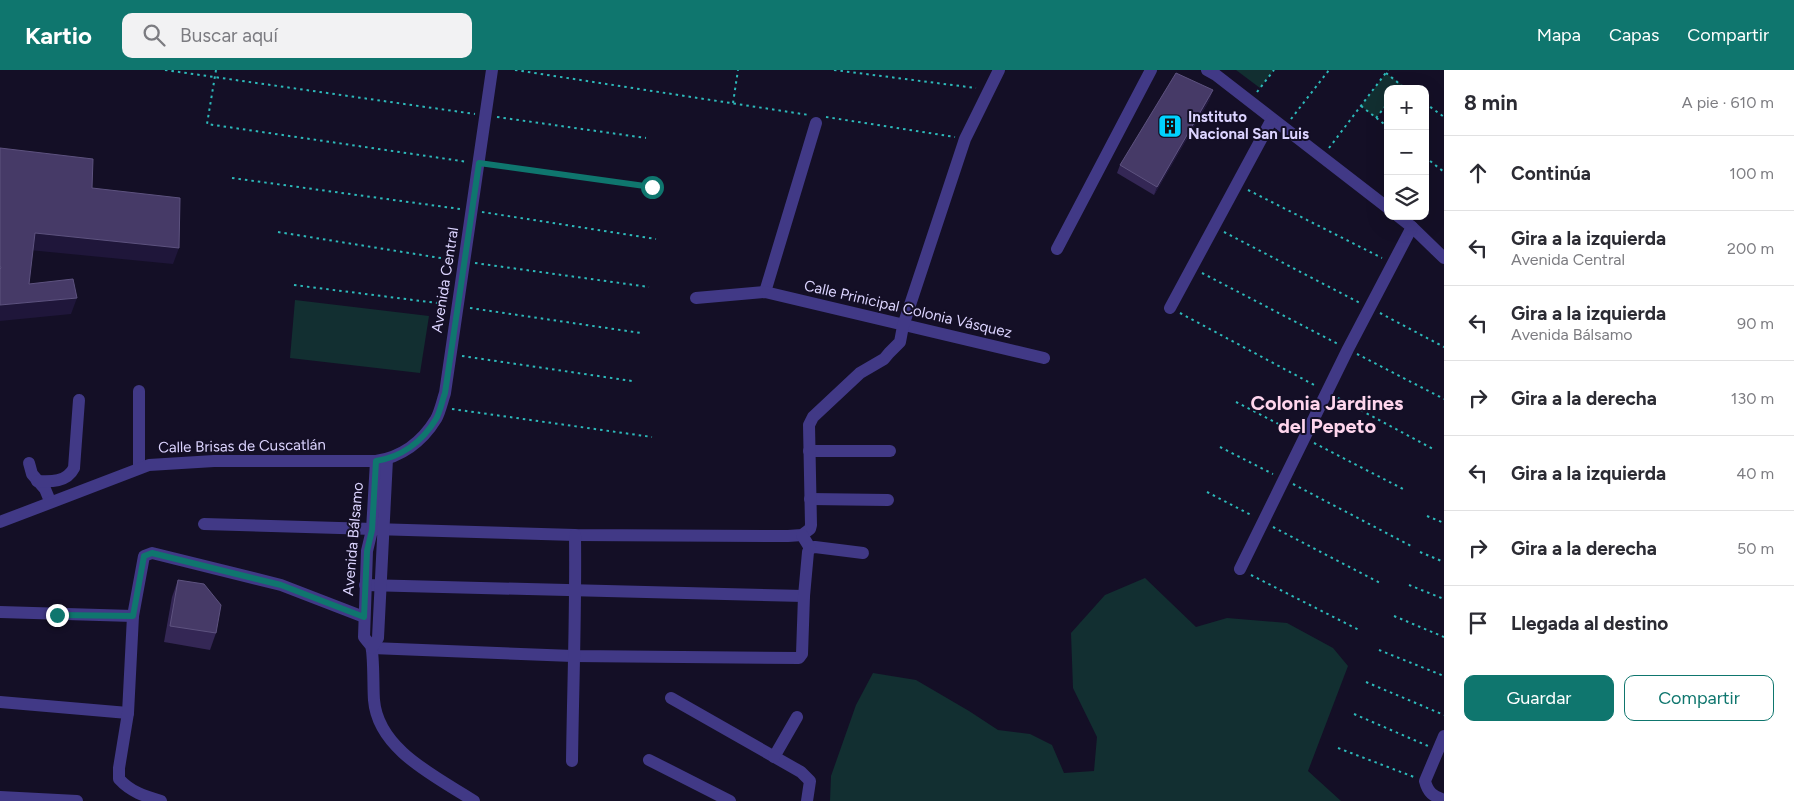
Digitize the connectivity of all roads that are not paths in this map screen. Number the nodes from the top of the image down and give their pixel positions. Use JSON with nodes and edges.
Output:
{"nodes":[{"id":1,"x":492,"y":70,"type":"edge"},
{"id":2,"x":999,"y":70,"type":"edge"},
{"id":3,"x":1151,"y":70,"type":"edge"},
{"id":4,"x":1213,"y":72,"type":"edge"},
{"id":5,"x":816,"y":118,"type":"road end"},
{"id":6,"x":1272,"y":119,"type":"junction"},
{"id":7,"x":1384,"y":205,"type":"edge"},
{"id":8,"x":1403,"y":220,"type":"edge"},
{"id":9,"x":1412,"y":227,"type":"junction"},
{"id":10,"x":1057,"y":248,"type":"dead end"},
{"id":11,"x":1444,"y":258,"type":"edge"},
{"id":12,"x":764,"y":292,"type":"junction"},
{"id":13,"x":696,"y":298,"type":"dead end"},
{"id":14,"x":1170,"y":308,"type":"road end"},
{"id":15,"x":903,"y":326,"type":"junction"},
{"id":16,"x":1044,"y":358,"type":"dead end"},
{"id":17,"x":139,"y":391,"type":"dead end"},
{"id":18,"x":79,"y":400,"type":"dead end"},
{"id":19,"x":809,"y":451,"type":"junction"},
{"id":20,"x":890,"y":451,"type":"dead end"},
{"id":21,"x":381,"y":460,"type":"junction"},
{"id":22,"x":29,"y":463,"type":"dead end"},
{"id":23,"x":139,"y":467,"type":"junction"},
{"id":24,"x":37,"y":481,"type":"junction"},
{"id":25,"x":810,"y":499,"type":"junction"},
{"id":26,"x":888,"y":500,"type":"dead end"},
{"id":27,"x":50,"y":501,"type":"junction"},
{"id":28,"x":0,"y":522,"type":"edge"},
{"id":29,"x":204,"y":524,"type":"dead end"},
{"id":30,"x":378,"y":530,"type":"junction"},
{"id":31,"x":576,"y":535,"type":"junction"},
{"id":32,"x":802,"y":535,"type":"junction"},
{"id":33,"x":810,"y":548,"type":"junction"},
{"id":34,"x":863,"y":553,"type":"dead end"},
{"id":35,"x":1240,"y":569,"type":"road end"},
{"id":36,"x":365,"y":585,"type":"junction"},
{"id":37,"x":381,"y":586,"type":"junction"},
{"id":38,"x":576,"y":591,"type":"junction"},
{"id":39,"x":804,"y":596,"type":"junction"},
{"id":40,"x":0,"y":612,"type":"edge"},
{"id":41,"x":133,"y":616,"type":"junction"},
{"id":42,"x":364,"y":617,"type":"junction"},
{"id":43,"x":372,"y":648,"type":"junction"},
{"id":44,"x":573,"y":656,"type":"junction"},
{"id":45,"x":671,"y":698,"type":"dead end"},
{"id":46,"x":0,"y":702,"type":"edge"},
{"id":47,"x":128,"y":713,"type":"junction"},
{"id":48,"x":796,"y":717,"type":"dead end"},
{"id":49,"x":1444,"y":736,"type":"edge"},
{"id":50,"x":774,"y":757,"type":"junction"},
{"id":51,"x":649,"y":760,"type":"dead end"},
{"id":52,"x":572,"y":761,"type":"dead end"},
{"id":53,"x":0,"y":797,"type":"edge"},
{"id":54,"x":139,"y":798,"type":"edge"},
{"id":55,"x":1444,"y":800,"type":"edge"},
{"id":56,"x":76,"y":801,"type":"edge"},
{"id":57,"x":161,"y":801,"type":"edge"},
{"id":58,"x":474,"y":801,"type":"edge"},
{"id":59,"x":730,"y":801,"type":"edge"},
{"id":60,"x":807,"y":801,"type":"edge"}],
"edges":[{"from":1,"to":21,"type":"street","name":"Avenida Central"},
{"from":2,"to":15,"type":"street"},
{"from":3,"to":10,"type":"street"},
{"from":4,"to":6,"type":"street"},
{"from":5,"to":12,"type":"street"},
{"from":6,"to":7,"type":"street"},
{"from":6,"to":14,"type":"street"},
{"from":8,"to":9,"type":"street"},
{"from":9,"to":11,"type":"street"},
{"from":9,"to":35,"type":"street"},
{"from":12,"to":13,"type":"street","name":"Calle Prinicipal Colonia Vásquez"},
{"from":12,"to":15,"type":"street","name":"Calle Prinicipal Colonia Vásquez"},
{"from":15,"to":16,"type":"street","name":"Calle Prinicipal Colonia Vásquez"},
{"from":15,"to":19,"type":"street"},
{"from":17,"to":23,"type":"street"},
{"from":18,"to":24,"type":"street"},
{"from":19,"to":20,"type":"street"},
{"from":19,"to":25,"type":"street"},
{"from":21,"to":23,"type":"street","name":"Calle Brisas de Cuscatlán"},
{"from":21,"to":30,"type":"street","name":"Avenida Bálsamo"},
{"from":22,"to":24,"type":"street"},
{"from":23,"to":27,"type":"street","name":"Calle Brisas de Cuscatlán"},
{"from":24,"to":27,"type":"street"},
{"from":25,"to":26,"type":"street"},
{"from":25,"to":32,"type":"street"},
{"from":27,"to":28,"type":"street","name":"Calle Brisas de Cuscatlán"},
{"from":29,"to":30,"type":"street"},
{"from":30,"to":31,"type":"street"},
{"from":30,"to":36,"type":"street","name":"Avenida Bálsamo"},
{"from":30,"to":37,"type":"street","name":"Avenida Bálsamo"},
{"from":31,"to":32,"type":"street"},
{"from":31,"to":38,"type":"street"},
{"from":32,"to":33,"type":"street"},
{"from":33,"to":34,"type":"street"},
{"from":33,"to":39,"type":"street"},
{"from":36,"to":37,"type":"street"},
{"from":36,"to":42,"type":"street","name":"Avenida Bálsamo"},
{"from":37,"to":38,"type":"street"},
{"from":37,"to":43,"type":"street","name":"Avenida Bálsamo"},
{"from":38,"to":39,"type":"street"},
{"from":38,"to":44,"type":"street"},
{"from":39,"to":44,"type":"street"},
{"from":40,"to":41,"type":"street"},
{"from":41,"to":42,"type":"street"},
{"from":41,"to":47,"type":"street"},
{"from":42,"to":43,"type":"street","name":"Avenida Bálsamo"},
{"from":43,"to":44,"type":"street"},
{"from":43,"to":58,"type":"street","name":"Avenida Bálsamo"},
{"from":44,"to":52,"type":"street"},
{"from":45,"to":50,"type":"street"},
{"from":46,"to":47,"type":"street"},
{"from":47,"to":54,"type":"street"},
{"from":48,"to":50,"type":"street"},
{"from":49,"to":55,"type":"street"},
{"from":50,"to":60,"type":"street"},
{"from":51,"to":59,"type":"street"},
{"from":53,"to":56,"type":"street"},
{"from":54,"to":57,"type":"street"}]}
